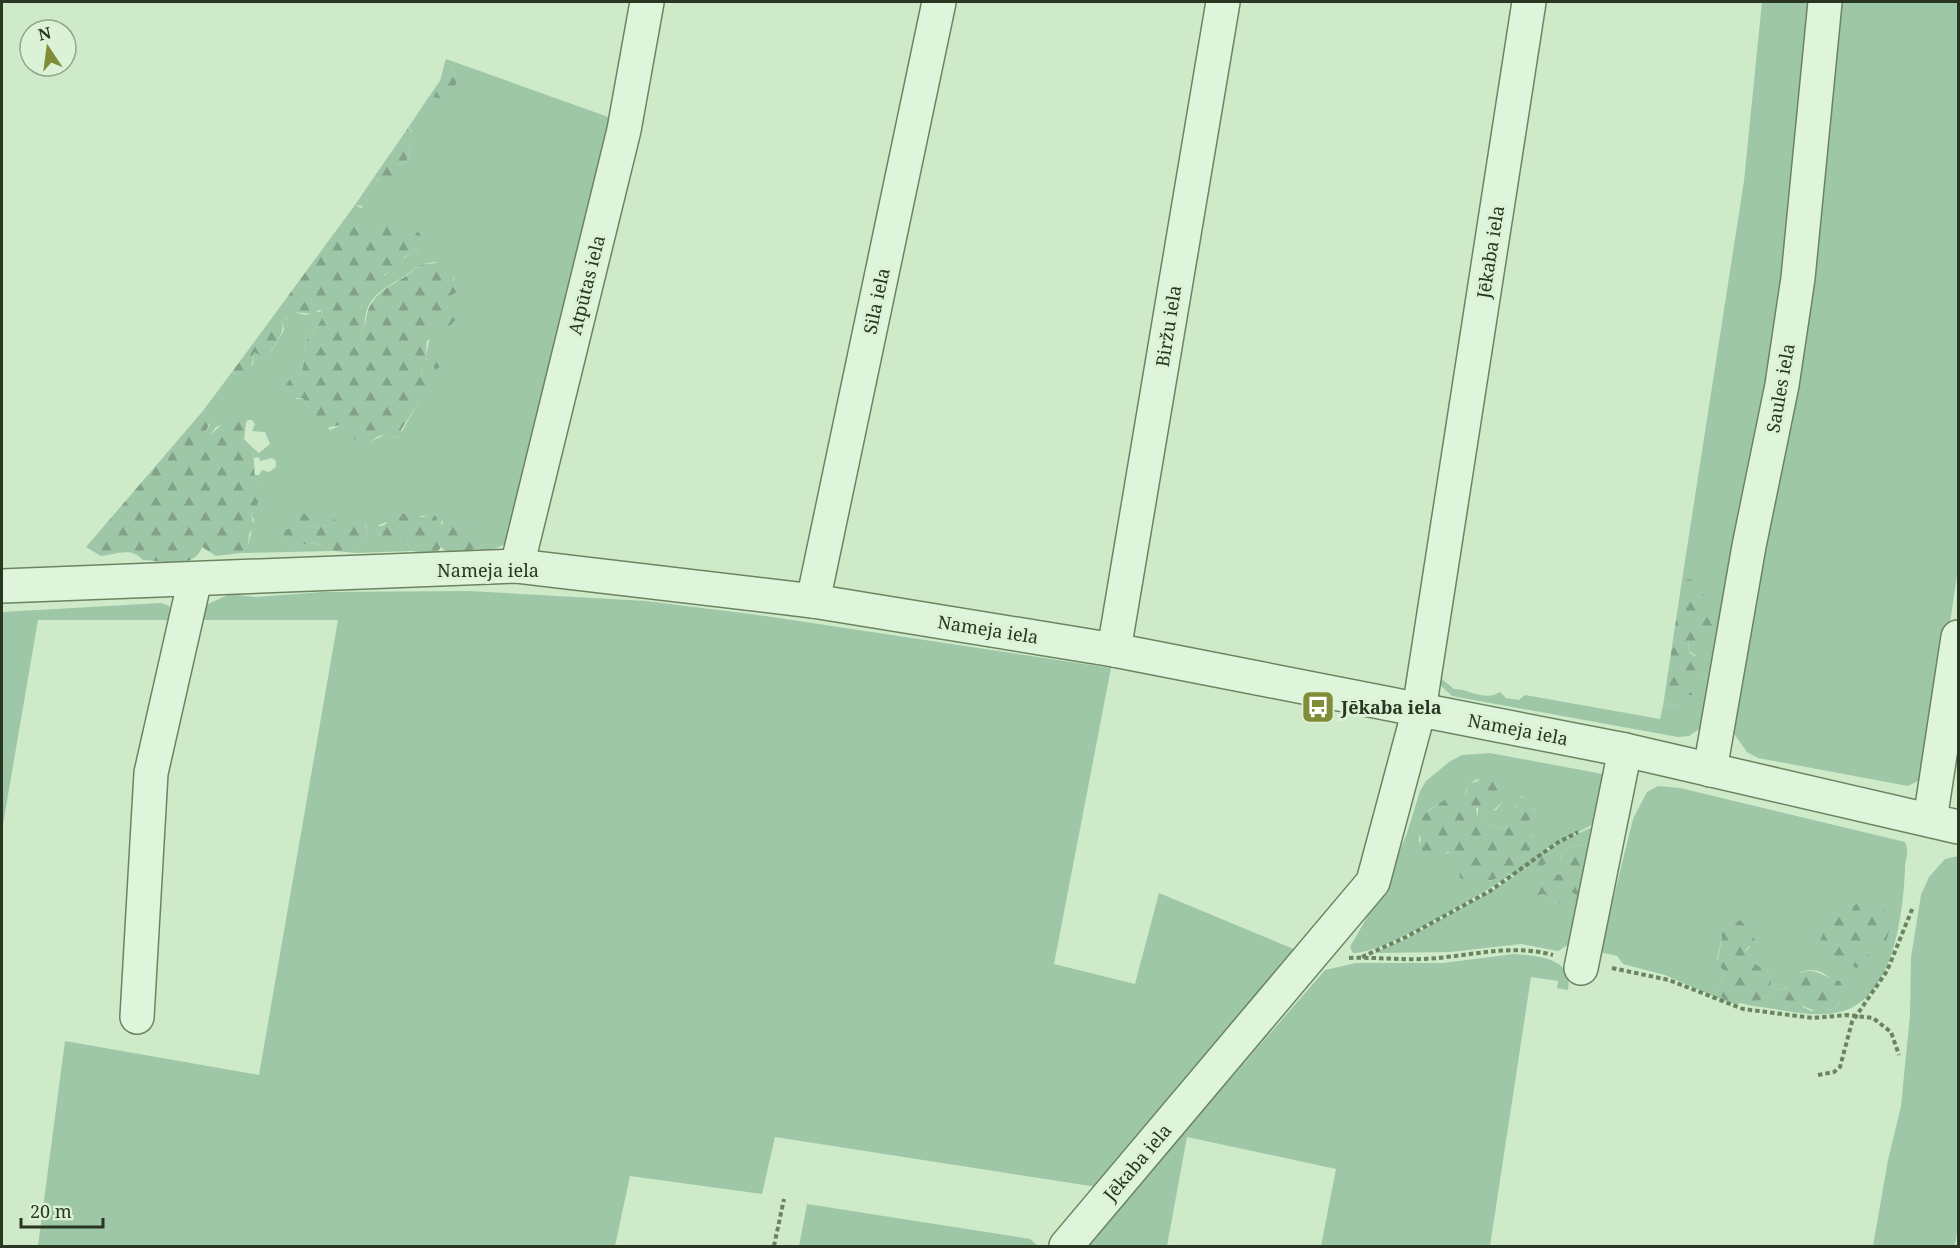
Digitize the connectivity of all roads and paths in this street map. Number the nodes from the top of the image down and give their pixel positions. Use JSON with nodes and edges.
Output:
{"nodes":[{"id":1,"x":647,"y":2,"type":"edge"},
{"id":2,"x":939,"y":2,"type":"edge"},
{"id":3,"x":1222,"y":2,"type":"edge"},
{"id":4,"x":1529,"y":2,"type":"edge"},
{"id":5,"x":1825,"y":2,"type":"edge"},
{"id":6,"x":517,"y":566,"type":"junction"},
{"id":7,"x":195,"y":579,"type":"junction"},
{"id":8,"x":2,"y":586,"type":"edge"},
{"id":9,"x":813,"y":601,"type":"junction"},
{"id":10,"x":1959,"y":637,"type":"edge"},
{"id":11,"x":1114,"y":650,"type":"junction"},
{"id":12,"x":1953,"y":705,"type":"edge"},
{"id":13,"x":1419,"y":710,"type":"junction"},
{"id":14,"x":1625,"y":750,"type":"junction"},
{"id":15,"x":1710,"y":770,"type":"junction"},
{"id":16,"x":1611,"y":818,"type":"junction"},
{"id":17,"x":1944,"y":824,"type":"edge"},
{"id":18,"x":1913,"y":907,"type":"dead end"},
{"id":19,"x":1361,"y":958,"type":"dead end"},
{"id":20,"x":1581,"y":968,"type":"dead end"},
{"id":21,"x":137,"y":1017,"type":"dead end"},
{"id":22,"x":1818,"y":1074,"type":"dead end"},
{"id":23,"x":784,"y":1199,"type":"dead end"},
{"id":24,"x":774,"y":1246,"type":"edge"},
{"id":25,"x":1066,"y":1246,"type":"edge"}],
"edges":[{"from":1,"to":6,"type":"street","name":"Atpūtas iela"},
{"from":2,"to":9,"type":"street","name":"Sila iela"},
{"from":3,"to":11,"type":"street","name":"Biržu iela"},
{"from":4,"to":13,"type":"street","name":"Jēkaba iela"},
{"from":5,"to":15,"type":"street","name":"Saules iela"},
{"from":6,"to":7,"type":"street","name":"Nameja iela"},
{"from":6,"to":9,"type":"street","name":"Nameja iela"},
{"from":7,"to":8,"type":"street","name":"Nameja iela"},
{"from":7,"to":21,"type":"street"},
{"from":9,"to":11,"type":"street","name":"Nameja iela"},
{"from":10,"to":12,"type":"street"},
{"from":11,"to":13,"type":"street","name":"Nameja iela"},
{"from":12,"to":17,"type":"street"},
{"from":13,"to":14,"type":"street","name":"Nameja iela"},
{"from":13,"to":25,"type":"street","name":"Jēkaba iela"},
{"from":14,"to":15,"type":"street","name":"Nameja iela"},
{"from":14,"to":16,"type":"street"},
{"from":15,"to":17,"type":"street","name":"Nameja iela"},
{"from":16,"to":19,"type":"path"},
{"from":16,"to":20,"type":"street"},
{"from":18,"to":22,"type":"path"},
{"from":23,"to":24,"type":"path"}]}
